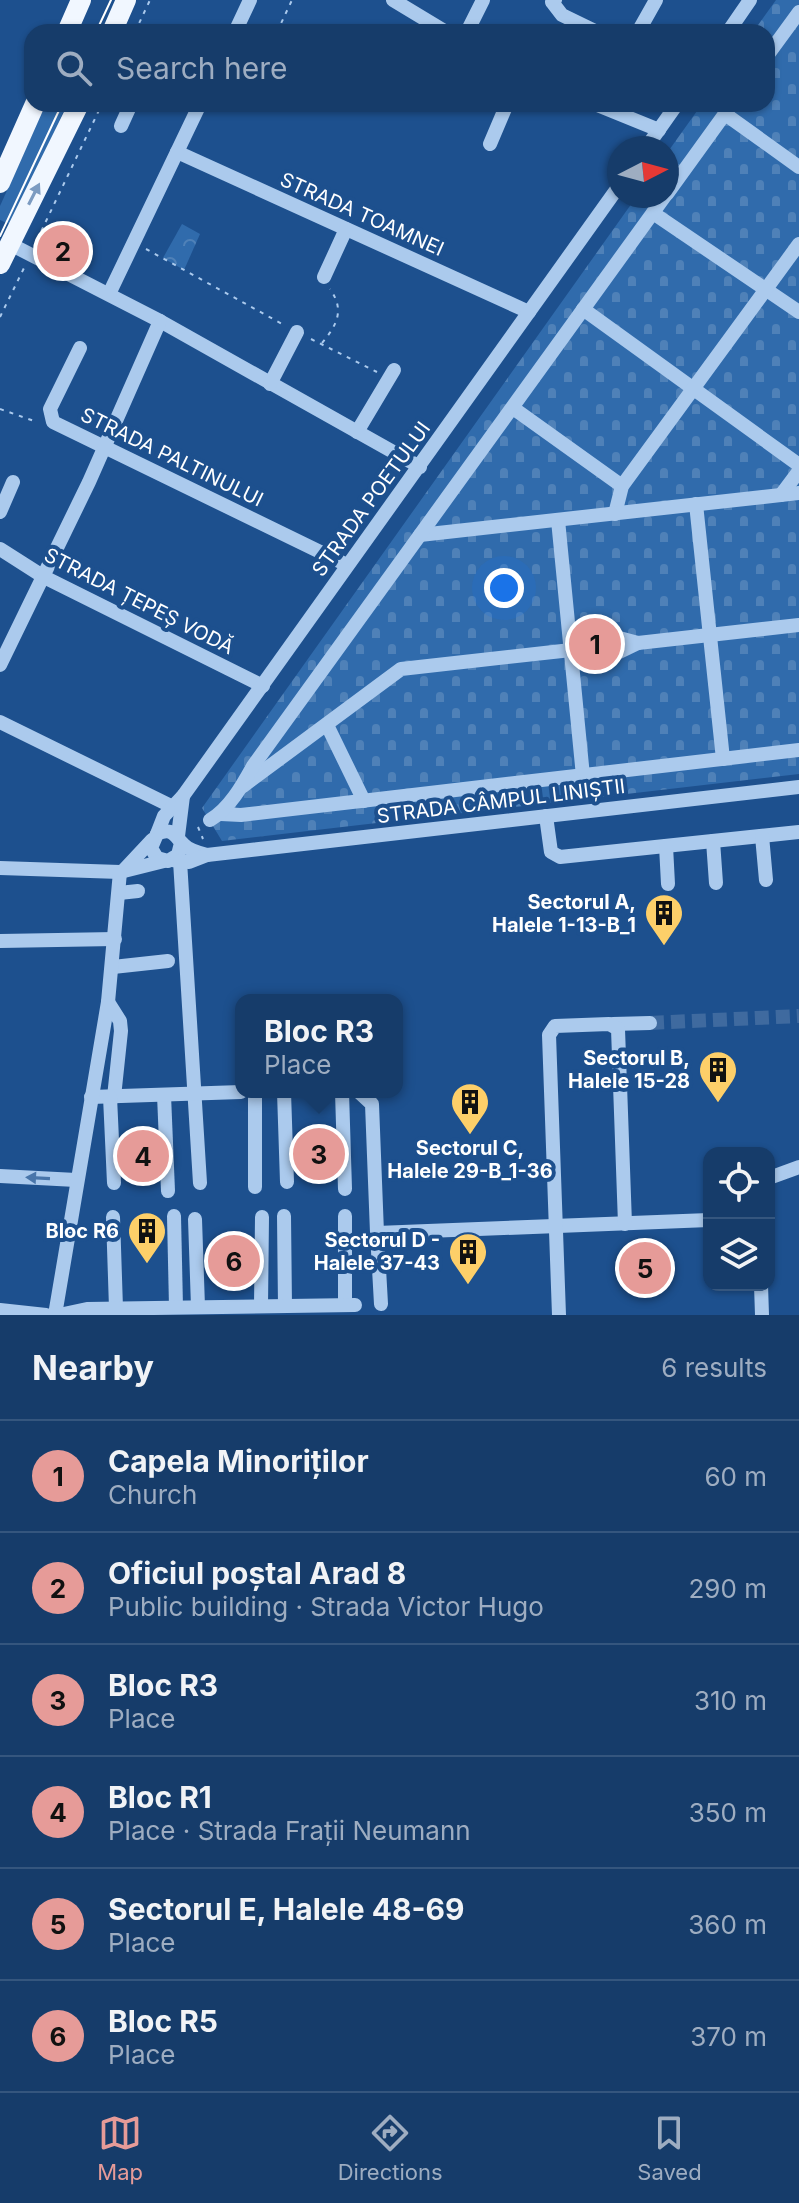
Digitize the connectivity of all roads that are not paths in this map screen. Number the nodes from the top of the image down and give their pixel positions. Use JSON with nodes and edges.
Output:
{"nodes":[{"id":1,"x":81,"y":0,"type":"edge"},
{"id":2,"x":126,"y":0,"type":"edge"},
{"id":3,"x":250,"y":0,"type":"edge"},
{"id":4,"x":393,"y":0,"type":"edge"},
{"id":5,"x":483,"y":0,"type":"edge"},
{"id":6,"x":555,"y":0,"type":"edge"},
{"id":7,"x":656,"y":0,"type":"edge"},
{"id":8,"x":750,"y":0,"type":"edge"},
{"id":9,"x":798,"y":16,"type":"edge"},
{"id":10,"x":70,"y":24,"type":"edge"},
{"id":11,"x":116,"y":24,"type":"edge"},
{"id":12,"x":239,"y":24,"type":"edge"},
{"id":13,"x":433,"y":24,"type":"edge"},
{"id":14,"x":471,"y":24,"type":"edge"},
{"id":15,"x":581,"y":24,"type":"edge"},
{"id":16,"x":642,"y":24,"type":"edge"},
{"id":17,"x":734,"y":24,"type":"edge"},
{"id":18,"x":775,"y":46,"type":"edge"},
{"id":19,"x":31,"y":112,"type":"edge"},
{"id":20,"x":75,"y":112,"type":"edge"},
{"id":21,"x":127,"y":112,"type":"edge"},
{"id":22,"x":196,"y":112,"type":"edge"},
{"id":23,"x":504,"y":112,"type":"edge"},
{"id":24,"x":615,"y":112,"type":"edge"},
{"id":25,"x":671,"y":112,"type":"edge"},
{"id":26,"x":727,"y":112,"type":"edge"},
{"id":27,"x":733,"y":112,"type":"edge"},
{"id":28,"x":121,"y":126,"type":"dead end"},
{"id":29,"x":659,"y":130,"type":"junction"},
{"id":30,"x":655,"y":136,"type":"edge"},
{"id":31,"x":490,"y":144,"type":"dead end"},
{"id":32,"x":177,"y":152,"type":"junction"},
{"id":33,"x":799,"y":167,"type":"edge"},
{"id":34,"x":679,"y":177,"type":"edge"},
{"id":35,"x":0,"y":183,"type":"edge"},
{"id":36,"x":607,"y":203,"type":"edge"},
{"id":37,"x":657,"y":208,"type":"edge"},
{"id":38,"x":653,"y":213,"type":"junction"},
{"id":39,"x":346,"y":229,"type":"junction"},
{"id":40,"x":10,"y":244,"type":"junction"},
{"id":41,"x":799,"y":244,"type":"edge"},
{"id":42,"x":0,"y":264,"type":"edge"},
{"id":43,"x":324,"y":277,"type":"road end"},
{"id":44,"x":768,"y":289,"type":"junction"},
{"id":45,"x":109,"y":294,"type":"junction"},
{"id":46,"x":583,"y":309,"type":"junction"},
{"id":47,"x":529,"y":312,"type":"junction"},
{"id":48,"x":799,"y":312,"type":"edge"},
{"id":49,"x":160,"y":321,"type":"junction"},
{"id":50,"x":297,"y":332,"type":"road end"},
{"id":51,"x":80,"y":348,"type":"dead end"},
{"id":52,"x":391,"y":374,"type":"road end"},
{"id":53,"x":270,"y":384,"type":"junction"},
{"id":54,"x":694,"y":391,"type":"junction"},
{"id":55,"x":513,"y":408,"type":"junction"},
{"id":56,"x":357,"y":432,"type":"junction"},
{"id":57,"x":104,"y":446,"type":"junction"},
{"id":58,"x":799,"y":465,"type":"edge"},
{"id":59,"x":420,"y":467,"type":"junction"},
{"id":60,"x":799,"y":471,"type":"edge"},
{"id":61,"x":13,"y":482,"type":"dead end"},
{"id":62,"x":622,"y":486,"type":"junction"},
{"id":63,"x":799,"y":493,"type":"edge"},
{"id":64,"x":781,"y":495,"type":"junction"},
{"id":65,"x":696,"y":504,"type":"junction"},
{"id":66,"x":0,"y":512,"type":"edge"},
{"id":67,"x":615,"y":514,"type":"junction"},
{"id":68,"x":558,"y":520,"type":"junction"},
{"id":69,"x":420,"y":535,"type":"junction"},
{"id":70,"x":0,"y":549,"type":"edge"},
{"id":71,"x":347,"y":565,"type":"junction"},
{"id":72,"x":44,"y":577,"type":"junction"},
{"id":73,"x":799,"y":625,"type":"edge"},
{"id":74,"x":709,"y":636,"type":"junction"},
{"id":75,"x":638,"y":643,"type":"junction"},
{"id":76,"x":571,"y":650,"type":"junction"},
{"id":77,"x":0,"y":665,"type":"edge"},
{"id":78,"x":263,"y":686,"type":"junction"},
{"id":79,"x":0,"y":722,"type":"edge"},
{"id":80,"x":327,"y":725,"type":"junction"},
{"id":81,"x":799,"y":750,"type":"edge"},
{"id":82,"x":723,"y":759,"type":"junction"},
{"id":83,"x":583,"y":776,"type":"junction"},
{"id":84,"x":242,"y":787,"type":"junction"},
{"id":85,"x":799,"y":787,"type":"edge"},
{"id":86,"x":177,"y":801,"type":"junction"},
{"id":87,"x":364,"y":801,"type":"junction"},
{"id":88,"x":546,"y":816,"type":"junction"},
{"id":89,"x":799,"y":832,"type":"edge"},
{"id":90,"x":762,"y":836,"type":"junction"},
{"id":91,"x":154,"y":837,"type":"junction"},
{"id":92,"x":180,"y":840,"type":"junction"},
{"id":93,"x":713,"y":841,"type":"junction"},
{"id":94,"x":666,"y":846,"type":"junction"},
{"id":95,"x":207,"y":855,"type":"junction"},
{"id":96,"x":172,"y":861,"type":"junction"},
{"id":97,"x":0,"y":868,"type":"edge"},
{"id":98,"x":122,"y":872,"type":"junction"},
{"id":99,"x":766,"y":880,"type":"dead end"},
{"id":100,"x":716,"y":883,"type":"dead end"},
{"id":101,"x":668,"y":884,"type":"dead end"},
{"id":102,"x":138,"y":891,"type":"dead end"},
{"id":103,"x":119,"y":893,"type":"junction"},
{"id":104,"x":115,"y":939,"type":"junction"},
{"id":105,"x":0,"y":941,"type":"edge"},
{"id":106,"x":168,"y":961,"type":"dead end"},
{"id":107,"x":113,"y":967,"type":"junction"},
{"id":108,"x":108,"y":1002,"type":"junction"},
{"id":109,"x":650,"y":1023,"type":"tunnel mouth"},
{"id":110,"x":613,"y":1024,"type":"junction"},
{"id":111,"x":235,"y":1092,"type":"edge"},
{"id":112,"x":196,"y":1094,"type":"junction"},
{"id":113,"x":164,"y":1095,"type":"junction"},
{"id":114,"x":91,"y":1097,"type":"junction"},
{"id":115,"x":112,"y":1097,"type":"junction"},
{"id":116,"x":255,"y":1098,"type":"edge"},
{"id":117,"x":286,"y":1098,"type":"edge"},
{"id":118,"x":342,"y":1098,"type":"edge"},
{"id":119,"x":366,"y":1098,"type":"edge"},
{"id":120,"x":799,"y":1167,"type":"edge"},
{"id":121,"x":0,"y":1176,"type":"edge"},
{"id":122,"x":775,"y":1176,"type":"edge"},
{"id":123,"x":76,"y":1180,"type":"junction"},
{"id":124,"x":287,"y":1182,"type":"dead end"},
{"id":125,"x":114,"y":1183,"type":"dead end"},
{"id":126,"x":200,"y":1183,"type":"dead end"},
{"id":127,"x":255,"y":1187,"type":"dead end"},
{"id":128,"x":345,"y":1189,"type":"dead end"},
{"id":129,"x":168,"y":1191,"type":"dead end"},
{"id":130,"x":174,"y":1216,"type":"dead end"},
{"id":131,"x":284,"y":1216,"type":"dead end"},
{"id":132,"x":345,"y":1216,"type":"dead end"},
{"id":133,"x":113,"y":1217,"type":"dead end"},
{"id":134,"x":262,"y":1217,"type":"dead end"},
{"id":135,"x":195,"y":1219,"type":"dead end"},
{"id":136,"x":703,"y":1220,"type":"edge"},
{"id":137,"x":625,"y":1224,"type":"junction"},
{"id":138,"x":554,"y":1226,"type":"junction"},
{"id":139,"x":377,"y":1233,"type":"junction"},
{"id":140,"x":761,"y":1291,"type":"edge"},
{"id":141,"x":381,"y":1304,"type":"dead end"},
{"id":142,"x":261,"y":1306,"type":"junction"},
{"id":143,"x":285,"y":1306,"type":"junction"},
{"id":144,"x":176,"y":1307,"type":"junction"},
{"id":145,"x":198,"y":1307,"type":"junction"},
{"id":146,"x":116,"y":1308,"type":"junction"},
{"id":147,"x":0,"y":1310,"type":"edge"},
{"id":148,"x":46,"y":1315,"type":"edge"},
{"id":149,"x":57,"y":1315,"type":"edge"},
{"id":150,"x":559,"y":1315,"type":"edge"},
{"id":151,"x":762,"y":1315,"type":"edge"}],
"edges":[{"from":1,"to":10,"type":"main road"},
{"from":2,"to":11,"type":"main road"},
{"from":3,"to":12,"type":"street"},
{"from":4,"to":13,"type":"street"},
{"from":5,"to":14,"type":"street"},
{"from":6,"to":15,"type":"street"},
{"from":7,"to":16,"type":"street"},
{"from":8,"to":17,"type":"street"},
{"from":9,"to":18,"type":"street"},
{"from":19,"to":35,"type":"main road"},
{"from":40,"to":20,"type":"main road","one_way":true},
{"from":21,"to":28,"type":"street"},
{"from":22,"to":32,"type":"street"},
{"from":23,"to":31,"type":"street"},
{"from":24,"to":29,"type":"street"},
{"from":25,"to":29,"type":"street"},
{"from":26,"to":34,"type":"street"},
{"from":27,"to":33,"type":"street"},
{"from":29,"to":30,"type":"street"},
{"from":32,"to":39,"type":"street","name":"STRADA TOAMNEI"},
{"from":32,"to":45,"type":"street"},
{"from":36,"to":47,"type":"street","name":"STRADA POETULUI"},
{"from":37,"to":38,"type":"street"},
{"from":38,"to":44,"type":"street"},
{"from":38,"to":46,"type":"street"},
{"from":39,"to":43,"type":"street"},
{"from":39,"to":47,"type":"street","name":"STRADA TOAMNEI"},
{"from":40,"to":42,"type":"main road"},
{"from":40,"to":45,"type":"street"},
{"from":41,"to":44,"type":"street"},
{"from":44,"to":48,"type":"street"},
{"from":44,"to":54,"type":"street"},
{"from":45,"to":49,"type":"street"},
{"from":46,"to":54,"type":"street"},
{"from":46,"to":55,"type":"street"},
{"from":47,"to":59,"type":"street","name":"STRADA POETULUI"},
{"from":49,"to":53,"type":"street"},
{"from":49,"to":57,"type":"street"},
{"from":50,"to":53,"type":"street"},
{"from":51,"to":57,"type":"street","name":"STRADA PALTINULUI"},
{"from":52,"to":56,"type":"street"},
{"from":53,"to":56,"type":"street"},
{"from":54,"to":58,"type":"street"},
{"from":54,"to":62,"type":"street"},
{"from":55,"to":62,"type":"street"},
{"from":55,"to":69,"type":"street"},
{"from":56,"to":59,"type":"street"},
{"from":57,"to":71,"type":"street","name":"STRADA PALTINULUI"},
{"from":57,"to":72,"type":"street"},
{"from":59,"to":71,"type":"street","name":"STRADA POETULUI"},
{"from":60,"to":64,"type":"street"},
{"from":61,"to":66,"type":"street"},
{"from":62,"to":67,"type":"street"},
{"from":63,"to":64,"type":"street"},
{"from":64,"to":65,"type":"street"},
{"from":65,"to":67,"type":"street"},
{"from":65,"to":74,"type":"street"},
{"from":67,"to":68,"type":"street"},
{"from":68,"to":69,"type":"street"},
{"from":68,"to":76,"type":"street"},
{"from":69,"to":84,"type":"street"},
{"from":70,"to":72,"type":"street","name":"STRADA ȚEPEȘ VODĂ"},
{"from":71,"to":78,"type":"street","name":"STRADA POETULUI"},
{"from":72,"to":77,"type":"street"},
{"from":72,"to":78,"type":"street","name":"STRADA ȚEPEȘ VODĂ"},
{"from":73,"to":74,"type":"street"},
{"from":74,"to":75,"type":"street"},
{"from":74,"to":82,"type":"street"},
{"from":75,"to":76,"type":"street"},
{"from":75,"to":76,"type":"street"},
{"from":76,"to":80,"type":"street"},
{"from":76,"to":83,"type":"street"},
{"from":78,"to":86,"type":"street","name":"STRADA POETULUI"},
{"from":79,"to":86,"type":"street"},
{"from":80,"to":84,"type":"street"},
{"from":80,"to":87,"type":"street"},
{"from":81,"to":82,"type":"street"},
{"from":82,"to":83,"type":"street"},
{"from":83,"to":87,"type":"street"},
{"from":84,"to":87,"type":"street"},
{"from":85,"to":88,"type":"street","name":"STRADA CÂMPUL LINIȘTII"},
{"from":86,"to":91,"type":"street","name":"STRADA POETULUI"},
{"from":86,"to":92,"type":"street"},
{"from":88,"to":94,"type":"street"},
{"from":88,"to":95,"type":"street","name":"STRADA CÂMPUL LINIȘTII"},
{"from":89,"to":90,"type":"street"},
{"from":90,"to":93,"type":"street"},
{"from":90,"to":99,"type":"street"},
{"from":91,"to":92,"type":"street"},
{"from":91,"to":96,"type":"street"},
{"from":91,"to":98,"type":"street","name":"STRADA POETULUI"},
{"from":92,"to":95,"type":"street"},
{"from":92,"to":96,"type":"street"},
{"from":93,"to":94,"type":"street"},
{"from":93,"to":100,"type":"street"},
{"from":94,"to":101,"type":"street"},
{"from":95,"to":96,"type":"street","name":"STRADA CÂMPUL LINIȘTII"},
{"from":96,"to":98,"type":"street","name":"STRADA CÂMPUL LINIȘTII"},
{"from":96,"to":112,"type":"street"},
{"from":97,"to":98,"type":"street","name":"STRADA CÂMPUL LINIȘTII"},
{"from":98,"to":103,"type":"street"},
{"from":102,"to":103,"type":"street"},
{"from":103,"to":104,"type":"street"},
{"from":104,"to":105,"type":"street"},
{"from":104,"to":107,"type":"street"},
{"from":106,"to":107,"type":"street"},
{"from":107,"to":108,"type":"street"},
{"from":108,"to":114,"type":"street"},
{"from":108,"to":115,"type":"street"},
{"from":109,"to":110,"type":"street"},
{"from":110,"to":137,"type":"street"},
{"from":110,"to":138,"type":"street"},
{"from":111,"to":112,"type":"street"},
{"from":112,"to":113,"type":"street"},
{"from":112,"to":126,"type":"street"},
{"from":113,"to":115,"type":"street"},
{"from":113,"to":129,"type":"street"},
{"from":114,"to":115,"type":"street"},
{"from":114,"to":123,"type":"street"},
{"from":115,"to":125,"type":"street"},
{"from":116,"to":127,"type":"street"},
{"from":117,"to":124,"type":"street"},
{"from":118,"to":128,"type":"street"},
{"from":119,"to":139,"type":"street"},
{"from":120,"to":122,"type":"street"},
{"from":123,"to":121,"type":"street","one_way":true},
{"from":123,"to":149,"type":"street"},
{"from":130,"to":144,"type":"street"},
{"from":131,"to":143,"type":"street"},
{"from":132,"to":143,"type":"street"},
{"from":133,"to":146,"type":"street"},
{"from":134,"to":142,"type":"street"},
{"from":135,"to":145,"type":"street"},
{"from":136,"to":137,"type":"street"},
{"from":137,"to":138,"type":"street"},
{"from":138,"to":139,"type":"street"},
{"from":138,"to":150,"type":"street"},
{"from":139,"to":141,"type":"street"},
{"from":140,"to":151,"type":"street"},
{"from":142,"to":143,"type":"street"},
{"from":142,"to":145,"type":"street"},
{"from":144,"to":145,"type":"street"},
{"from":144,"to":146,"type":"street"},
{"from":146,"to":149,"type":"street"},
{"from":147,"to":148,"type":"street"}]}
